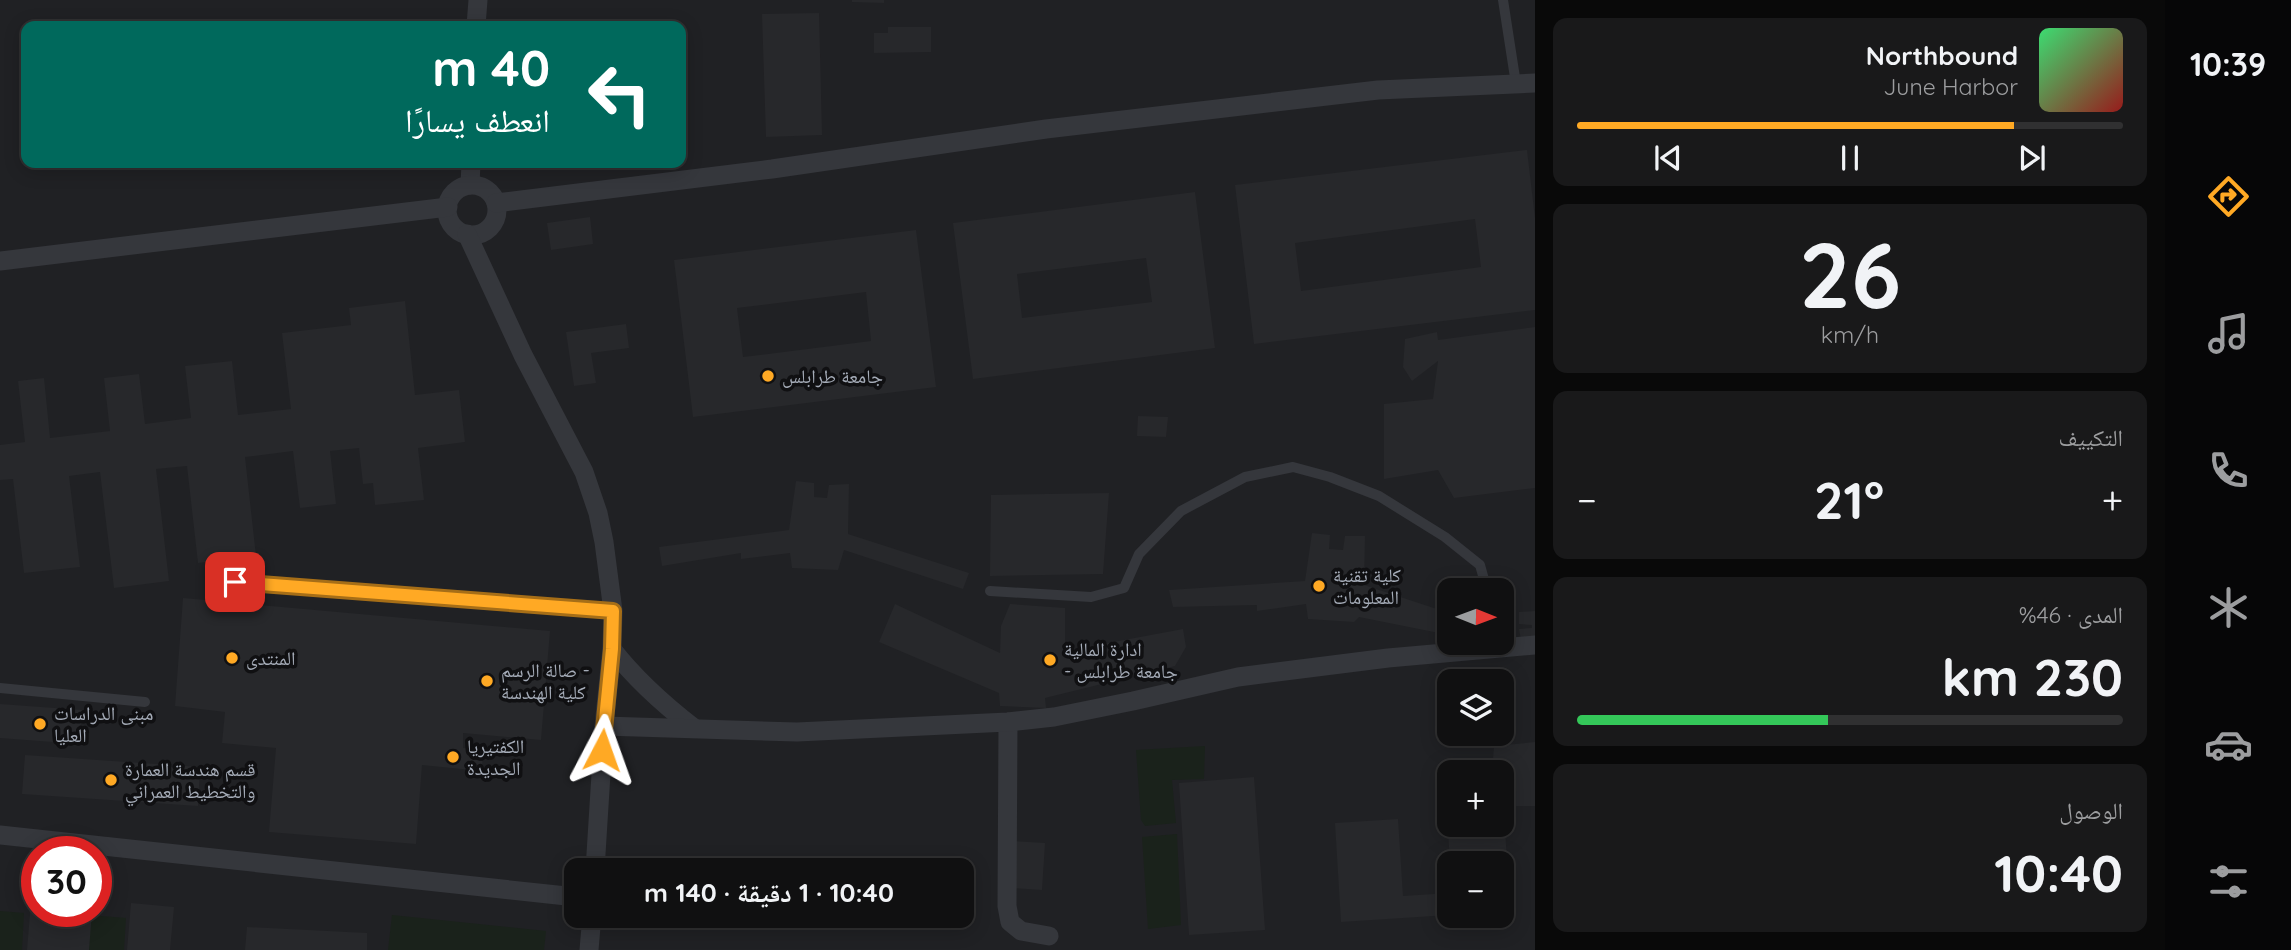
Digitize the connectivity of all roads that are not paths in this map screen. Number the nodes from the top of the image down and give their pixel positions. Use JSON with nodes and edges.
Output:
{"nodes":[{"id":1,"x":478,"y":0,"type":"edge"},
{"id":2,"x":1503,"y":0,"type":"edge"},
{"id":3,"x":477,"y":21,"type":"edge"},
{"id":4,"x":1525,"y":84,"type":"edge"},
{"id":5,"x":471,"y":168,"type":"edge"},
{"id":6,"x":470,"y":185,"type":"junction"},
{"id":7,"x":496,"y":203,"type":"junction"},
{"id":8,"x":447,"y":207,"type":"junction"},
{"id":9,"x":467,"y":234,"type":"junction"},
{"id":10,"x":0,"y":261,"type":"edge"},
{"id":11,"x":1484,"y":578,"type":"edge"},
{"id":12,"x":235,"y":582,"type":"dead end"},
{"id":13,"x":990,"y":591,"type":"dead end"},
{"id":14,"x":613,"y":611,"type":"junction"},
{"id":15,"x":1514,"y":644,"type":"edge"},
{"id":16,"x":1535,"y":645,"type":"edge"},
{"id":17,"x":612,"y":649,"type":"junction"},
{"id":18,"x":1437,"y":652,"type":"edge"},
{"id":19,"x":0,"y":688,"type":"edge"},
{"id":20,"x":145,"y":702,"type":"dead end"},
{"id":21,"x":1008,"y":722,"type":"junction"},
{"id":22,"x":604,"y":726,"type":"junction"},
{"id":23,"x":694,"y":728,"type":"junction"},
{"id":24,"x":0,"y":835,"type":"edge"},
{"id":25,"x":596,"y":858,"type":"edge"},
{"id":26,"x":564,"y":896,"type":"edge"},
{"id":27,"x":591,"y":928,"type":"edge"},
{"id":28,"x":1049,"y":936,"type":"dead end"},
{"id":29,"x":589,"y":950,"type":"edge"}],
"edges":[{"from":1,"to":3,"type":"street"},
{"from":2,"to":4,"type":"lane"},
{"from":4,"to":7,"type":"street"},
{"from":5,"to":6,"type":"street"},
{"from":6,"to":7,"type":"street"},
{"from":6,"to":8,"type":"street"},
{"from":7,"to":9,"type":"street"},
{"from":8,"to":9,"type":"street"},
{"from":8,"to":10,"type":"street"},
{"from":9,"to":14,"type":"street"},
{"from":11,"to":13,"type":"lane"},
{"from":12,"to":14,"type":"lane"},
{"from":14,"to":17,"type":"street"},
{"from":15,"to":16,"type":"street"},
{"from":17,"to":22,"type":"street"},
{"from":17,"to":23,"type":"street"},
{"from":18,"to":21,"type":"street"},
{"from":19,"to":20,"type":"lane"},
{"from":21,"to":23,"type":"street"},
{"from":21,"to":28,"type":"street"},
{"from":22,"to":23,"type":"street"},
{"from":22,"to":25,"type":"street"},
{"from":24,"to":26,"type":"street"},
{"from":27,"to":29,"type":"street"}]}
